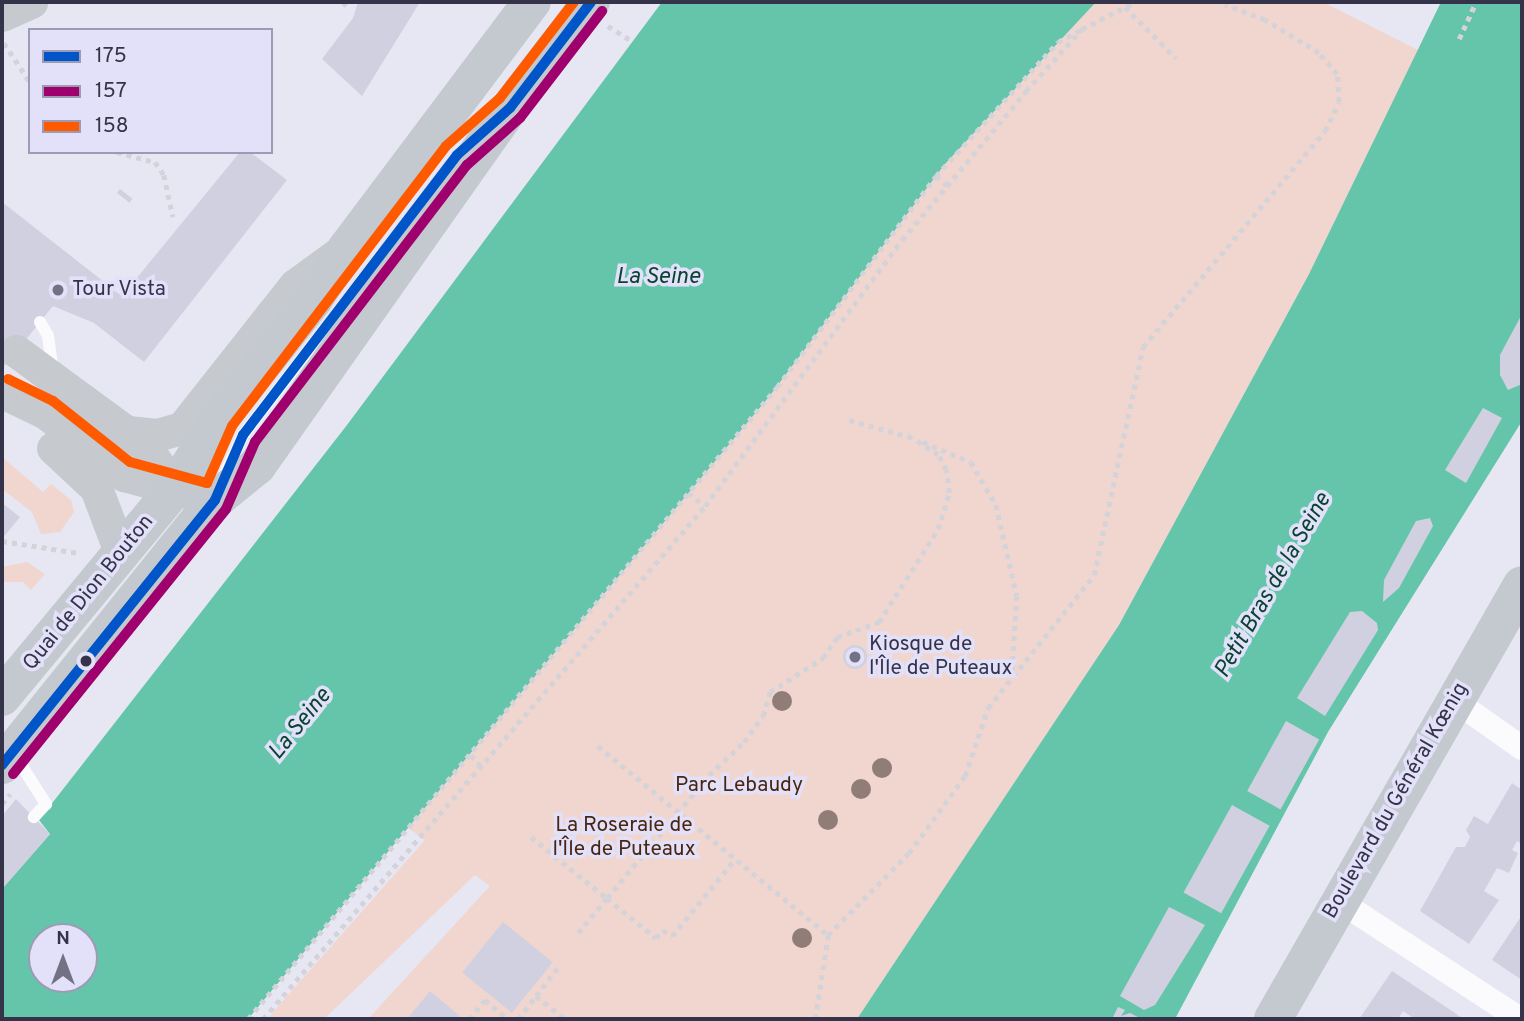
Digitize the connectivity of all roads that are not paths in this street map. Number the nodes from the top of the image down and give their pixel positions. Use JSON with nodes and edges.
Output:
{"nodes":[{"id":1,"x":31,"y":2,"type":"edge"},
{"id":2,"x":532,"y":2,"type":"edge"},
{"id":3,"x":591,"y":2,"type":"edge"},
{"id":4,"x":2,"y":15,"type":"edge"},
{"id":5,"x":347,"y":248,"type":"junction"},
{"id":6,"x":40,"y":322,"type":"dead end"},
{"id":7,"x":16,"y":351,"type":"dead end"},
{"id":8,"x":54,"y":378,"type":"junction"},
{"id":9,"x":2,"y":392,"type":"edge"},
{"id":10,"x":2,"y":398,"type":"edge"},
{"id":11,"x":128,"y":432,"type":"junction"},
{"id":12,"x":175,"y":488,"type":"junction"},
{"id":13,"x":215,"y":500,"type":"junction"},
{"id":14,"x":121,"y":554,"type":"junction"},
{"id":15,"x":1522,"y":585,"type":"edge"},
{"id":16,"x":2,"y":698,"type":"edge"},
{"id":17,"x":1454,"y":700,"type":"junction"},
{"id":18,"x":1522,"y":748,"type":"edge"},
{"id":19,"x":6,"y":750,"type":"edge"},
{"id":20,"x":34,"y":817,"type":"dead end"},
{"id":21,"x":1339,"y":901,"type":"junction"},
{"id":22,"x":1273,"y":1019,"type":"edge"},
{"id":23,"x":1520,"y":1019,"type":"edge"}],
"edges":[{"from":1,"to":4,"type":"main road"},
{"from":2,"to":5,"type":"main road","name":"Quai de Dion Bouton"},
{"from":3,"to":13,"type":"main road","name":"Quai de Dion Bouton"},
{"from":5,"to":11,"type":"main road"},
{"from":5,"to":12,"type":"main road","name":"Quai de Dion Bouton"},
{"from":6,"to":8,"type":"lane"},
{"from":7,"to":8,"type":"main road"},
{"from":8,"to":11,"type":"main road"},
{"from":9,"to":12,"type":"main road"},
{"from":10,"to":14,"type":"main road"},
{"from":11,"to":12,"type":"main road"},
{"from":12,"to":13,"type":"main road"},
{"from":12,"to":14,"type":"main road","name":"Quai de Dion Bouton"},
{"from":12,"to":19,"type":"main road","name":"Quai de Dion Bouton"},
{"from":13,"to":19,"type":"main road","name":"Quai de Dion Bouton"},
{"from":14,"to":16,"type":"main road","name":"Quai de Dion Bouton"},
{"from":15,"to":17,"type":"main road","name":"Boulevard du Général Kœnig"},
{"from":17,"to":18,"type":"street"},
{"from":17,"to":21,"type":"main road","name":"Boulevard du Général Kœnig"},
{"from":19,"to":20,"type":"lane"},
{"from":21,"to":22,"type":"main road","name":"Boulevard du Général Kœnig"},
{"from":21,"to":23,"type":"street"}]}
